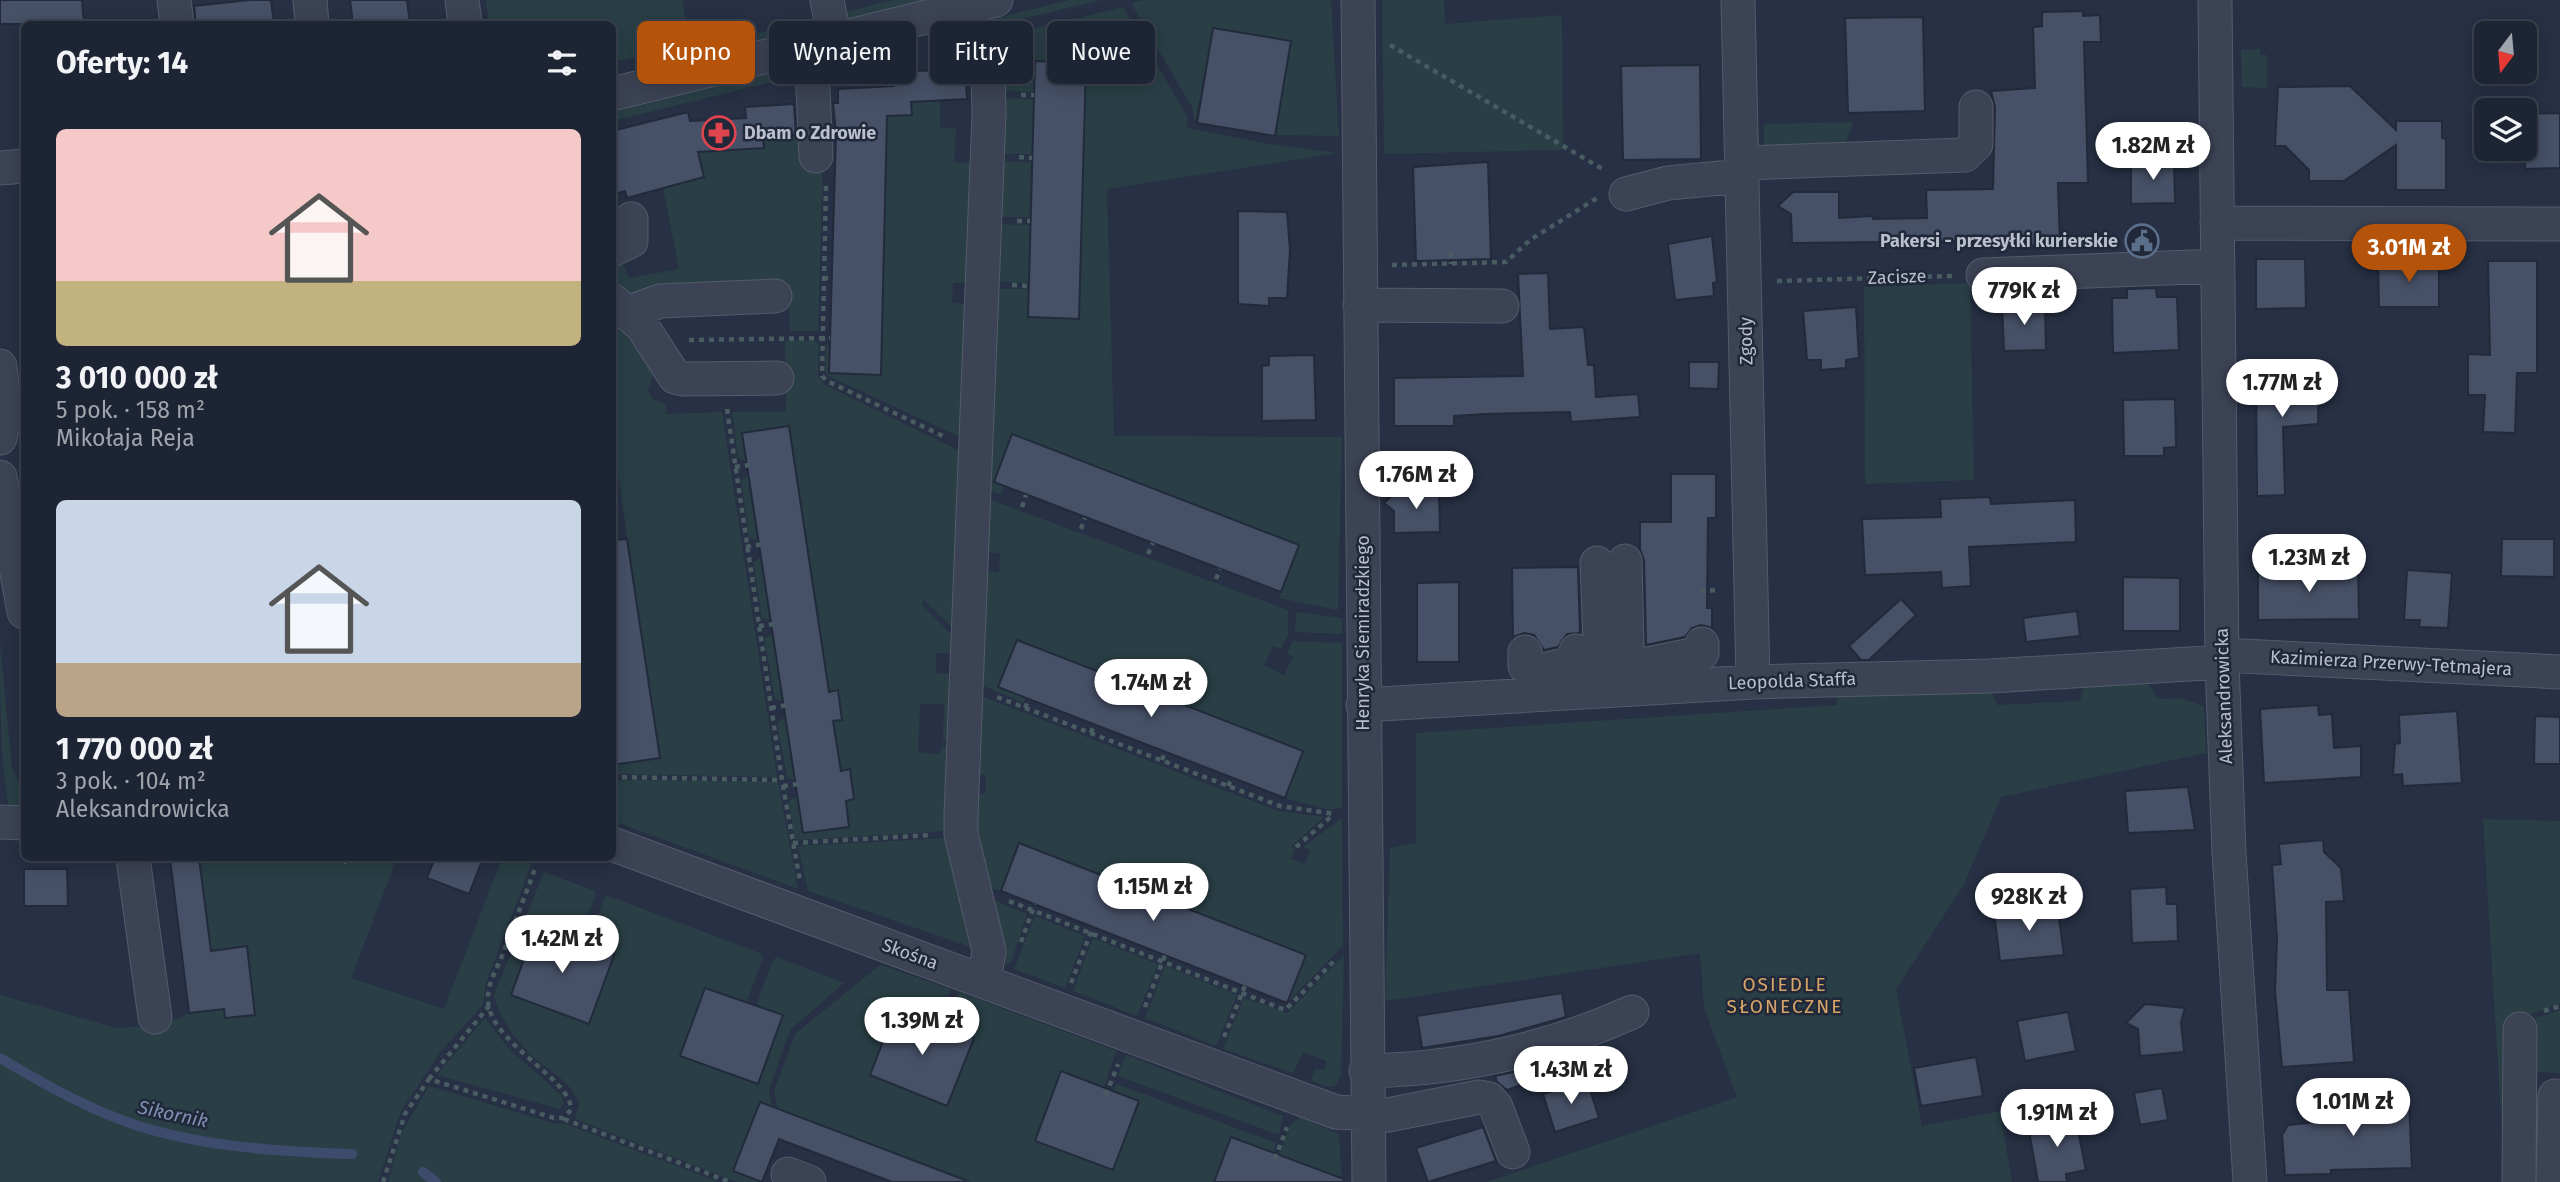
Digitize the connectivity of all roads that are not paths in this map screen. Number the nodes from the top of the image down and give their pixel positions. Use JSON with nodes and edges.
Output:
{"nodes":[{"id":1,"x":174,"y":0,"type":"edge"},
{"id":2,"x":310,"y":0,"type":"edge"},
{"id":3,"x":462,"y":0,"type":"edge"},
{"id":4,"x":827,"y":0,"type":"edge"},
{"id":5,"x":996,"y":0,"type":"edge"},
{"id":6,"x":1358,"y":0,"type":"edge"},
{"id":7,"x":1738,"y":0,"type":"edge"},
{"id":8,"x":2215,"y":0,"type":"edge"},
{"id":9,"x":177,"y":21,"type":"edge"},
{"id":10,"x":312,"y":21,"type":"edge"},
{"id":11,"x":466,"y":21,"type":"edge"},
{"id":12,"x":825,"y":21,"type":"edge"},
{"id":13,"x":912,"y":21,"type":"edge"},
{"id":14,"x":769,"y":56,"type":"edge"},
{"id":15,"x":816,"y":84,"type":"edge"},
{"id":16,"x":988,"y":84,"type":"edge"},
{"id":17,"x":616,"y":92,"type":"edge"},
{"id":18,"x":1976,"y":107,"type":"dead end"},
{"id":19,"x":21,"y":166,"type":"edge"},
{"id":20,"x":0,"y":169,"type":"edge"},
{"id":21,"x":821,"y":170,"type":"road end"},
{"id":22,"x":1742,"y":170,"type":"junction"},
{"id":23,"x":1614,"y":188,"type":"road end"},
{"id":24,"x":631,"y":219,"type":"dead end"},
{"id":25,"x":2217,"y":223,"type":"junction"},
{"id":26,"x":2560,"y":224,"type":"edge"},
{"id":27,"x":616,"y":248,"type":"edge"},
{"id":28,"x":2218,"y":266,"type":"junction"},
{"id":29,"x":1983,"y":275,"type":"road end"},
{"id":30,"x":775,"y":296,"type":"dead end"},
{"id":31,"x":1360,"y":305,"type":"junction"},
{"id":32,"x":621,"y":306,"type":"edge"},
{"id":33,"x":1502,"y":306,"type":"dead end"},
{"id":34,"x":0,"y":366,"type":"edge"},
{"id":35,"x":777,"y":378,"type":"dead end"},
{"id":36,"x":10,"y":423,"type":"edge"},
{"id":37,"x":0,"y":477,"type":"edge"},
{"id":38,"x":1611,"y":562,"type":"dead end"},
{"id":39,"x":15,"y":601,"type":"edge"},
{"id":40,"x":2222,"y":659,"type":"junction"},
{"id":41,"x":1654,"y":661,"type":"junction"},
{"id":42,"x":2560,"y":671,"type":"edge"},
{"id":43,"x":1753,"y":682,"type":"junction"},
{"id":44,"x":1363,"y":705,"type":"junction"},
{"id":45,"x":0,"y":822,"type":"edge"},
{"id":46,"x":21,"y":823,"type":"edge"},
{"id":47,"x":616,"y":846,"type":"edge"},
{"id":48,"x":133,"y":861,"type":"edge"},
{"id":49,"x":984,"y":981,"type":"junction"},
{"id":50,"x":1632,"y":1012,"type":"dead end"},
{"id":51,"x":155,"y":1017,"type":"dead end"},
{"id":52,"x":2520,"y":1029,"type":"dead end"},
{"id":53,"x":1366,"y":1071,"type":"junction"},
{"id":54,"x":2555,"y":1096,"type":"dead end"},
{"id":55,"x":1367,"y":1116,"type":"junction"},
{"id":56,"x":1513,"y":1152,"type":"dead end"},
{"id":57,"x":1369,"y":1182,"type":"edge"},
{"id":58,"x":2250,"y":1182,"type":"edge"},
{"id":59,"x":2519,"y":1182,"type":"edge"},
{"id":60,"x":2553,"y":1182,"type":"edge"}],
"edges":[{"from":1,"to":9,"type":"street"},
{"from":2,"to":10,"type":"street"},
{"from":3,"to":11,"type":"street"},
{"from":4,"to":12,"type":"street"},
{"from":5,"to":13,"type":"street"},
{"from":6,"to":31,"type":"street","name":"Henryka Siemiradzkiego"},
{"from":7,"to":22,"type":"street","name":"Zgody"},
{"from":8,"to":25,"type":"street","name":"Aleksandrowicka"},
{"from":14,"to":17,"type":"street"},
{"from":15,"to":21,"type":"street"},
{"from":16,"to":49,"type":"street"},
{"from":18,"to":22,"type":"street"},
{"from":19,"to":20,"type":"street"},
{"from":22,"to":23,"type":"street"},
{"from":22,"to":43,"type":"street","name":"Zgody"},
{"from":24,"to":27,"type":"street"},
{"from":25,"to":26,"type":"street"},
{"from":25,"to":28,"type":"street","name":"Aleksandrowicka"},
{"from":28,"to":29,"type":"street"},
{"from":28,"to":40,"type":"street","name":"Aleksandrowicka"},
{"from":30,"to":32,"type":"street"},
{"from":31,"to":33,"type":"street"},
{"from":31,"to":44,"type":"street","name":"Henryka Siemiradzkiego"},
{"from":32,"to":35,"type":"street"},
{"from":34,"to":36,"type":"street"},
{"from":37,"to":39,"type":"street"},
{"from":38,"to":41,"type":"street"},
{"from":40,"to":42,"type":"street","name":"Kazimierza Przerwy-Tetmajera"},
{"from":40,"to":43,"type":"street","name":"Leopolda Staffa"},
{"from":40,"to":58,"type":"street","name":"Aleksandrowicka"},
{"from":41,"to":43,"type":"street","name":"Leopolda Staffa"},
{"from":41,"to":44,"type":"street","name":"Leopolda Staffa"},
{"from":44,"to":53,"type":"street","name":"Henryka Siemiradzkiego"},
{"from":45,"to":46,"type":"street"},
{"from":47,"to":49,"type":"street","name":"Skośna"},
{"from":48,"to":51,"type":"street"},
{"from":49,"to":55,"type":"street","name":"Skośna"},
{"from":50,"to":53,"type":"street"},
{"from":52,"to":59,"type":"street"},
{"from":53,"to":55,"type":"street","name":"Henryka Siemiradzkiego"},
{"from":54,"to":60,"type":"street"},
{"from":55,"to":56,"type":"street","name":"Skośna"},
{"from":55,"to":57,"type":"street","name":"Henryka Siemiradzkiego"}]}
